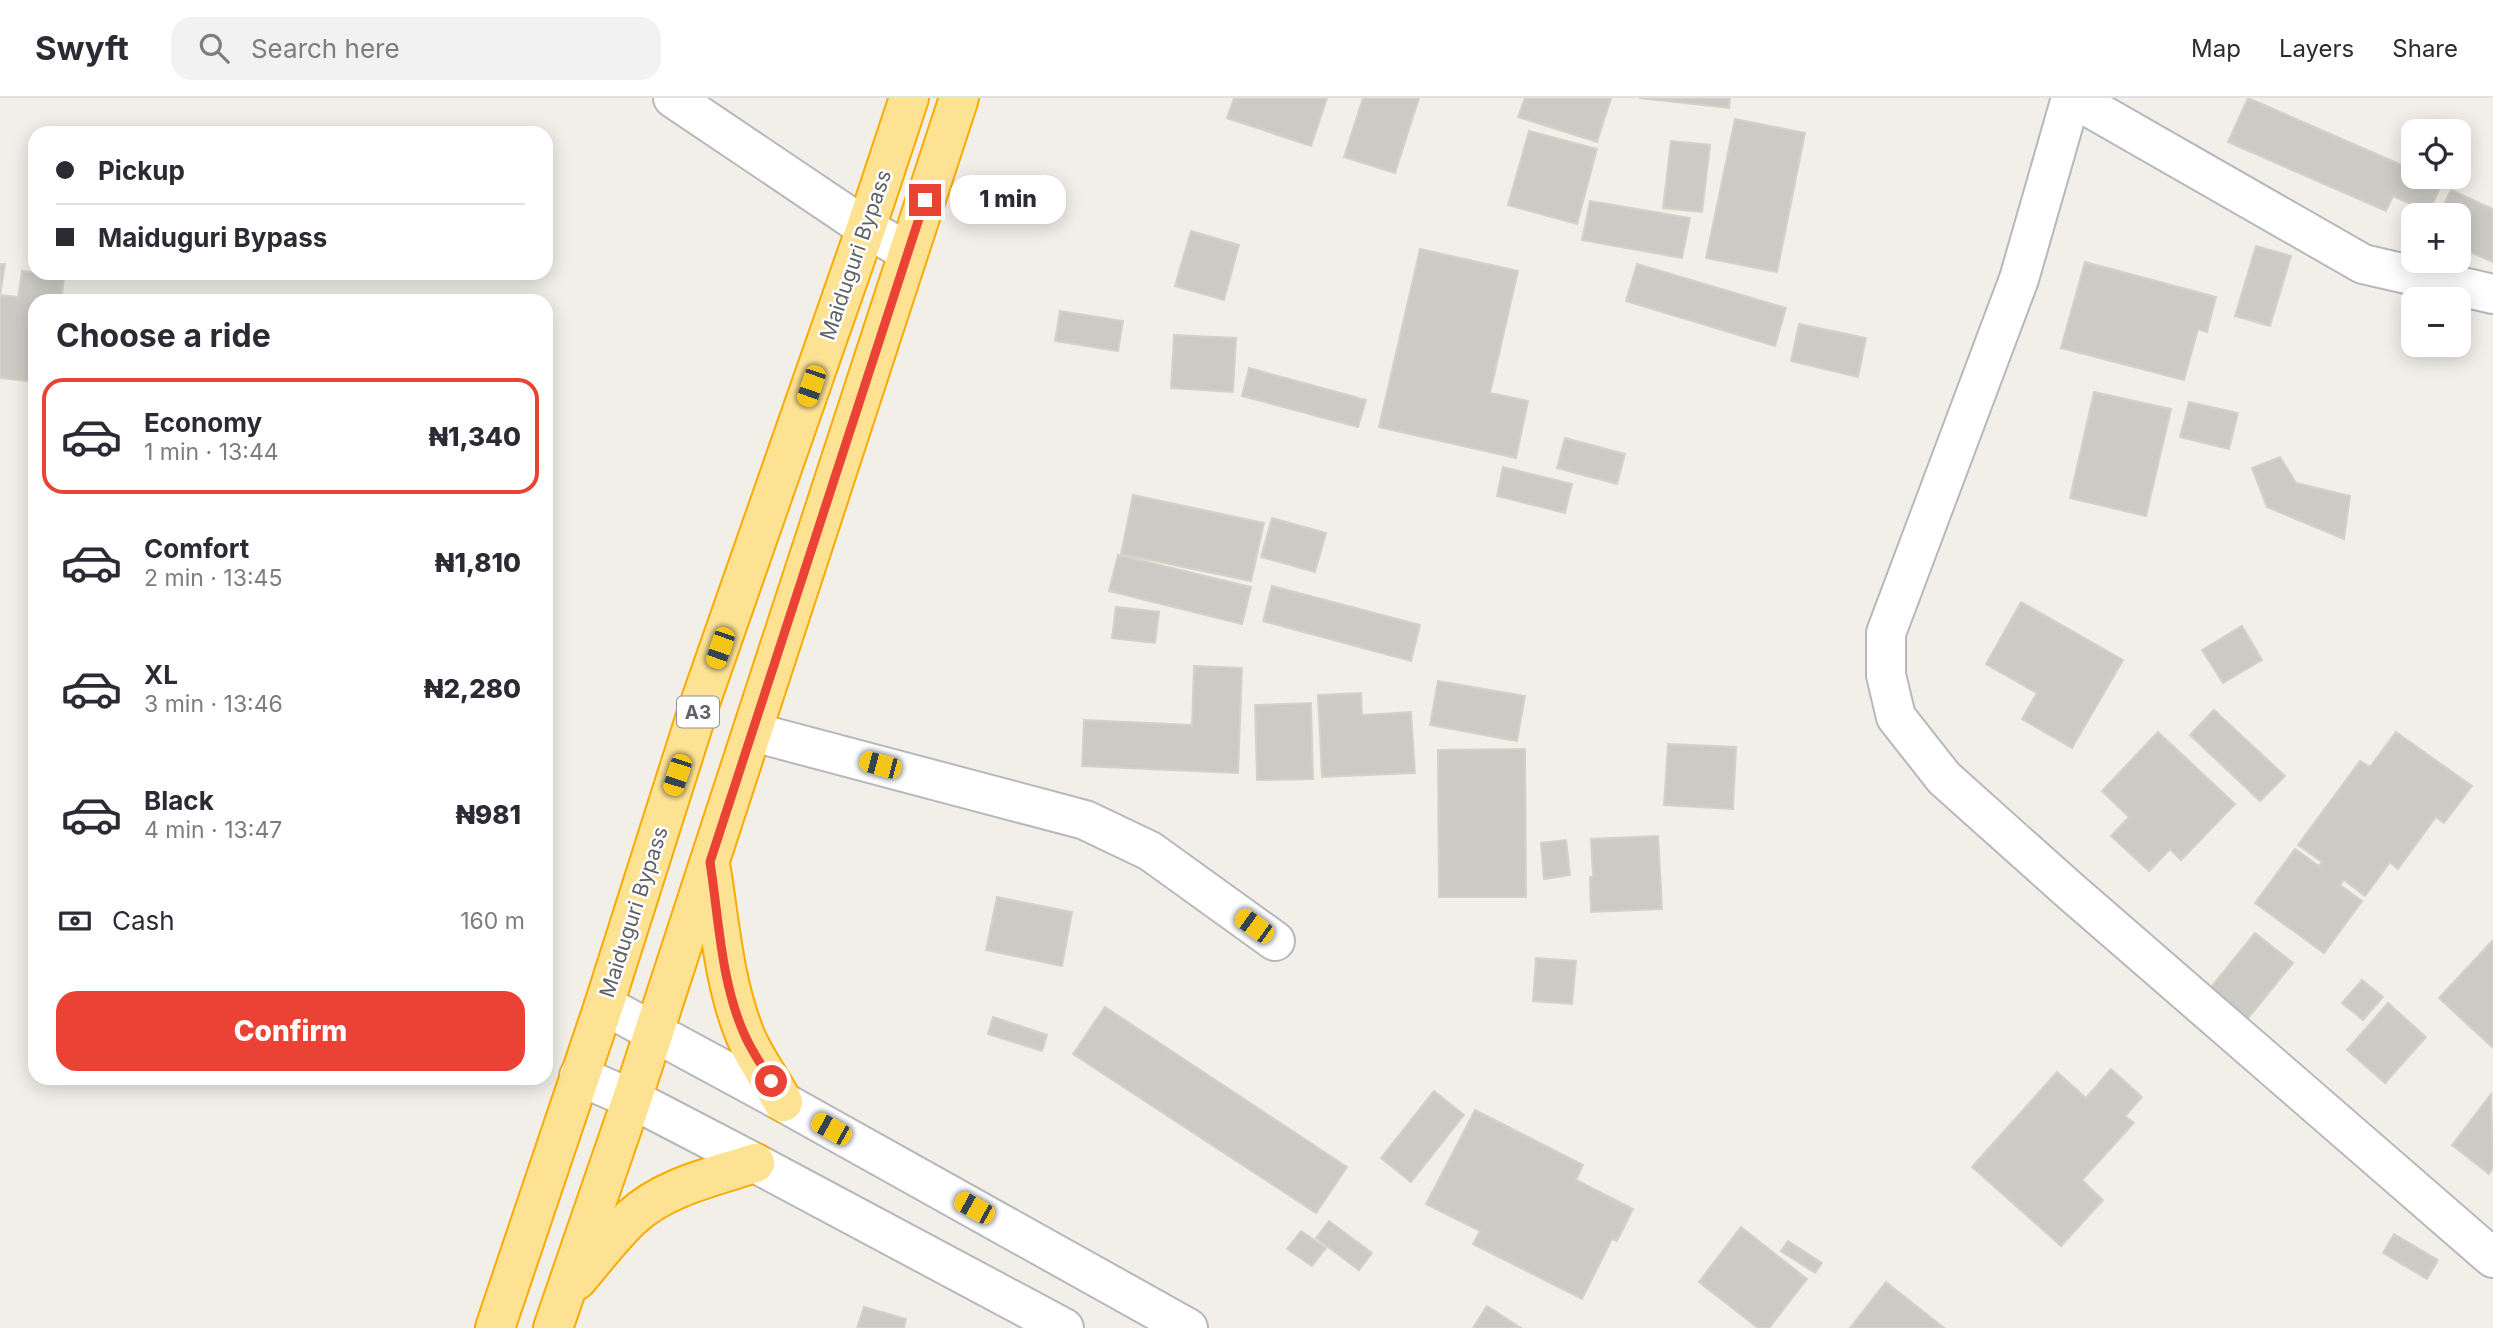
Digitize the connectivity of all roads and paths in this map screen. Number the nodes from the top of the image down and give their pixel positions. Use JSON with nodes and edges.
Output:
{"nodes":[{"id":1,"x":673,"y":98,"type":"edge"},
{"id":2,"x":909,"y":98,"type":"edge"},
{"id":3,"x":959,"y":98,"type":"edge"},
{"id":4,"x":2072,"y":98,"type":"edge"},
{"id":5,"x":866,"y":228,"type":"junction"},
{"id":6,"x":908,"y":252,"type":"junction"},
{"id":7,"x":2493,"y":293,"type":"edge"},
{"id":8,"x":753,"y":732,"type":"junction"},
{"id":9,"x":710,"y":862,"type":"junction"},
{"id":10,"x":1275,"y":941,"type":"dead end"},
{"id":11,"x":604,"y":1005,"type":"junction"},
{"id":12,"x":653,"y":1032,"type":"junction"},
{"id":13,"x":579,"y":1076,"type":"junction"},
{"id":14,"x":632,"y":1100,"type":"junction"},
{"id":15,"x":783,"y":1102,"type":"junction"},
{"id":16,"x":755,"y":1163,"type":"junction"},
{"id":17,"x":2493,"y":1258,"type":"edge"},
{"id":18,"x":559,"y":1312,"type":"edge"},
{"id":19,"x":495,"y":1328,"type":"edge"},
{"id":20,"x":1065,"y":1328,"type":"edge"},
{"id":21,"x":1188,"y":1328,"type":"edge"}],
"edges":[{"from":1,"to":5,"type":"street"},
{"from":2,"to":5,"type":"highway","name":"Maiduguri Bypass","number":"A3"},
{"from":3,"to":6,"type":"highway"},
{"from":4,"to":7,"type":"street"},
{"from":4,"to":17,"type":"street"},
{"from":5,"to":6,"type":"street"},
{"from":5,"to":11,"type":"highway","name":"Maiduguri Bypass","number":"A3"},
{"from":6,"to":8,"type":"highway"},
{"from":8,"to":9,"type":"highway"},
{"from":8,"to":10,"type":"street"},
{"from":9,"to":12,"type":"highway"},
{"from":9,"to":15,"type":"highway"},
{"from":11,"to":12,"type":"street"},
{"from":11,"to":13,"type":"highway","name":"Maiduguri Bypass","number":"A3"},
{"from":12,"to":14,"type":"highway"},
{"from":12,"to":15,"type":"street"},
{"from":13,"to":14,"type":"street"},
{"from":13,"to":19,"type":"highway","name":"Maiduguri Bypass","number":"A3"},
{"from":14,"to":16,"type":"street"},
{"from":14,"to":18,"type":"highway"},
{"from":15,"to":21,"type":"street"},
{"from":16,"to":18,"type":"highway"},
{"from":16,"to":20,"type":"street"}]}
